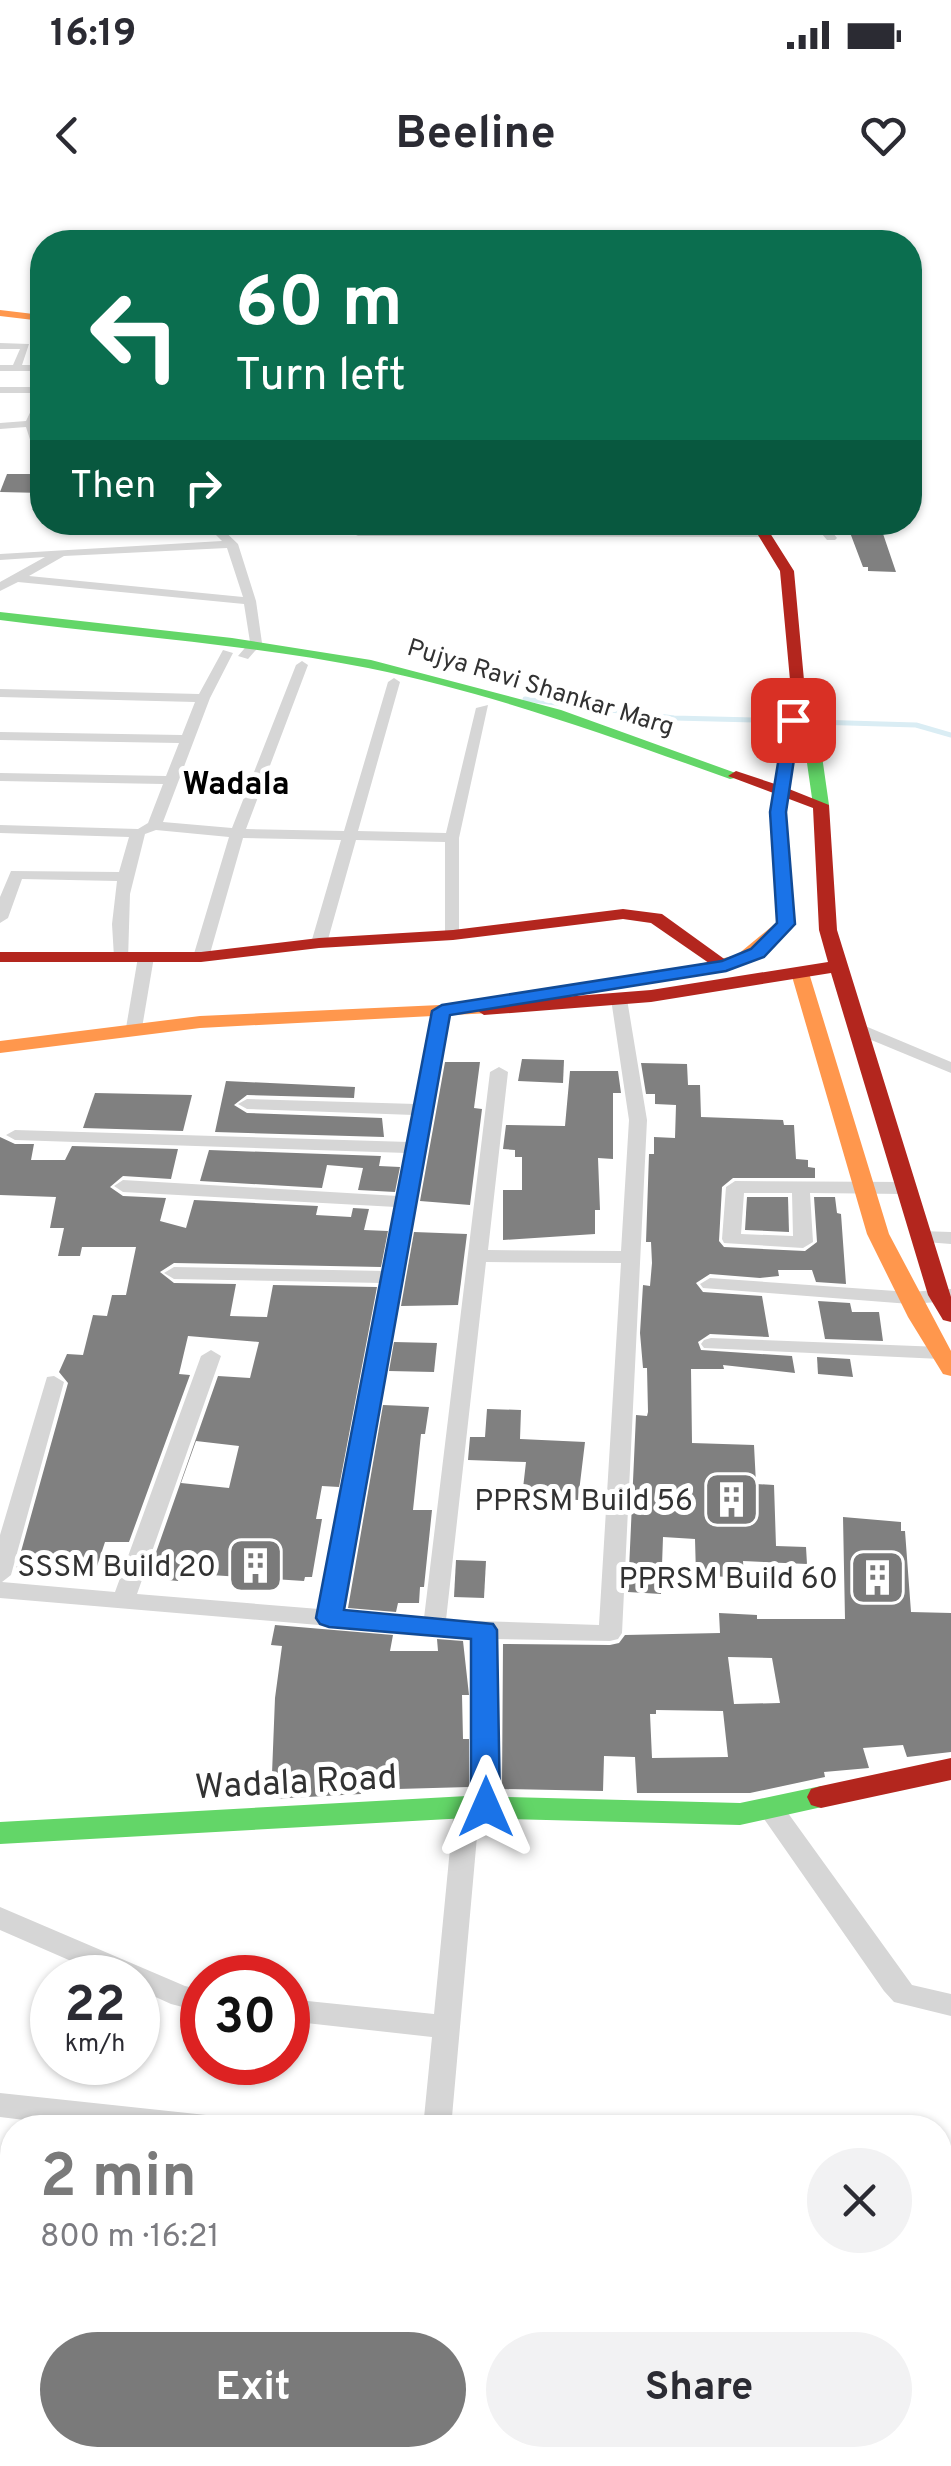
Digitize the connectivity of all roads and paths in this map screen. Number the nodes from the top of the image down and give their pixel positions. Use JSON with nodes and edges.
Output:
{"nodes":[{"id":1,"x":0,"y":313,"type":"edge"},
{"id":2,"x":30,"y":317,"type":"edge"},
{"id":3,"x":0,"y":346,"type":"edge"},
{"id":4,"x":0,"y":368,"type":"edge"},
{"id":5,"x":16,"y":368,"type":"junction"},
{"id":6,"x":30,"y":368,"type":"edge"},
{"id":7,"x":0,"y":390,"type":"edge"},
{"id":8,"x":30,"y":390,"type":"edge"},
{"id":9,"x":30,"y":424,"type":"edge"},
{"id":10,"x":0,"y":426,"type":"edge"},
{"id":11,"x":222,"y":535,"type":"edge"},
{"id":12,"x":766,"y":535,"type":"edge"},
{"id":13,"x":828,"y":535,"type":"edge"},
{"id":14,"x":831,"y":538,"type":"dead end"},
{"id":15,"x":232,"y":544,"type":"junction"},
{"id":16,"x":60,"y":553,"type":"junction"},
{"id":17,"x":0,"y":557,"type":"edge"},
{"id":18,"x":16,"y":578,"type":"junction"},
{"id":19,"x":0,"y":587,"type":"edge"},
{"id":20,"x":250,"y":601,"type":"junction"},
{"id":21,"x":0,"y":616,"type":"edge"},
{"id":22,"x":0,"y":625,"type":"edge"},
{"id":23,"x":242,"y":651,"type":"junction"},
{"id":24,"x":302,"y":664,"type":"junction"},
{"id":25,"x":394,"y":682,"type":"junction"},
{"id":26,"x":0,"y":693,"type":"edge"},
{"id":27,"x":203,"y":698,"type":"junction"},
{"id":28,"x":800,"y":702,"type":"junction"},
{"id":29,"x":483,"y":708,"type":"junction"},
{"id":30,"x":0,"y":736,"type":"edge"},
{"id":31,"x":188,"y":738,"type":"junction"},
{"id":32,"x":0,"y":777,"type":"edge"},
{"id":33,"x":170,"y":780,"type":"junction"},
{"id":34,"x":779,"y":802,"type":"junction"},
{"id":35,"x":821,"y":816,"type":"junction"},
{"id":36,"x":154,"y":826,"type":"junction"},
{"id":37,"x":0,"y":829,"type":"edge"},
{"id":38,"x":138,"y":833,"type":"junction"},
{"id":39,"x":237,"y":833,"type":"junction"},
{"id":40,"x":351,"y":834,"type":"junction"},
{"id":41,"x":452,"y":838,"type":"junction"},
{"id":42,"x":123,"y":877,"type":"junction"},
{"id":43,"x":0,"y":918,"type":"edge"},
{"id":44,"x":786,"y":924,"type":"junction"},
{"id":45,"x":453,"y":935,"type":"junction"},
{"id":46,"x":318,"y":942,"type":"junction"},
{"id":47,"x":0,"y":957,"type":"edge"},
{"id":48,"x":134,"y":957,"type":"junction"},
{"id":49,"x":201,"y":957,"type":"junction"},
{"id":50,"x":726,"y":966,"type":"junction"},
{"id":51,"x":838,"y":966,"type":"junction"},
{"id":52,"x":800,"y":973,"type":"junction"},
{"id":53,"x":619,"y":999,"type":"junction"},
{"id":54,"x":442,"y":1011,"type":"junction"},
{"id":55,"x":134,"y":1028,"type":"junction"},
{"id":56,"x":858,"y":1028,"type":"junction"},
{"id":57,"x":0,"y":1047,"type":"edge"},
{"id":58,"x":951,"y":1068,"type":"edge"},
{"id":59,"x":499,"y":1072,"type":"dead end"},
{"id":60,"x":246,"y":1104,"type":"dead end"},
{"id":61,"x":423,"y":1110,"type":"junction"},
{"id":62,"x":15,"y":1135,"type":"dead end"},
{"id":63,"x":416,"y":1148,"type":"junction"},
{"id":64,"x":122,"y":1186,"type":"dead end"},
{"id":65,"x":905,"y":1188,"type":"junction"},
{"id":66,"x":866,"y":1189,"type":"junction"},
{"id":67,"x":801,"y":1190,"type":"junction"},
{"id":68,"x":406,"y":1202,"type":"junction"},
{"id":69,"x":920,"y":1237,"type":"junction"},
{"id":70,"x":951,"y":1238,"type":"edge"},
{"id":71,"x":478,"y":1256,"type":"junction"},
{"id":72,"x":631,"y":1257,"type":"junction"},
{"id":73,"x":174,"y":1272,"type":"dead end"},
{"id":74,"x":392,"y":1276,"type":"junction"},
{"id":75,"x":710,"y":1284,"type":"dead end"},
{"id":76,"x":910,"y":1298,"type":"junction"},
{"id":77,"x":947,"y":1302,"type":"edge"},
{"id":78,"x":711,"y":1344,"type":"dead end"},
{"id":79,"x":211,"y":1356,"type":"dead end"},
{"id":80,"x":946,"y":1361,"type":"edge"},
{"id":81,"x":54,"y":1382,"type":"dead end"},
{"id":82,"x":0,"y":1576,"type":"edge"},
{"id":83,"x":0,"y":1590,"type":"edge"},
{"id":84,"x":122,"y":1601,"type":"junction"},
{"id":85,"x":329,"y":1618,"type":"junction"},
{"id":86,"x":434,"y":1628,"type":"junction"},
{"id":87,"x":484,"y":1630,"type":"junction"},
{"id":88,"x":951,"y":1769,"type":"edge"},
{"id":89,"x":476,"y":1807,"type":"junction"},
{"id":90,"x":771,"y":1809,"type":"junction"},
{"id":91,"x":0,"y":1833,"type":"edge"},
{"id":92,"x":0,"y":1918,"type":"edge"},
{"id":93,"x":180,"y":1996,"type":"edge"},
{"id":94,"x":951,"y":2005,"type":"edge"},
{"id":95,"x":310,"y":2012,"type":"edge"},
{"id":96,"x":448,"y":2027,"type":"junction"},
{"id":97,"x":0,"y":2105,"type":"edge"},
{"id":98,"x":90,"y":2115,"type":"edge"},
{"id":99,"x":438,"y":2115,"type":"edge"}],
"edges":[{"from":1,"to":2,"type":"main road"},
{"from":3,"to":5,"type":"street"},
{"from":4,"to":5,"type":"street"},
{"from":5,"to":6,"type":"street"},
{"from":7,"to":8,"type":"street"},
{"from":9,"to":10,"type":"street"},
{"from":11,"to":15,"type":"street"},
{"from":12,"to":28,"type":"main road"},
{"from":13,"to":14,"type":"street"},
{"from":15,"to":16,"type":"street"},
{"from":15,"to":20,"type":"street"},
{"from":16,"to":17,"type":"street"},
{"from":16,"to":18,"type":"street"},
{"from":18,"to":19,"type":"street"},
{"from":18,"to":20,"type":"street"},
{"from":20,"to":23,"type":"street"},
{"from":21,"to":23,"type":"main road","name":"Pujya Ravi Shankar Marg"},
{"from":22,"to":23,"type":"main road"},
{"from":23,"to":24,"type":"main road"},
{"from":23,"to":27,"type":"street"},
{"from":23,"to":34,"type":"main road","name":"Pujya Ravi Shankar Marg"},
{"from":24,"to":25,"type":"main road"},
{"from":24,"to":39,"type":"street"},
{"from":25,"to":29,"type":"main road"},
{"from":25,"to":40,"type":"street"},
{"from":26,"to":27,"type":"street"},
{"from":27,"to":31,"type":"street"},
{"from":28,"to":34,"type":"main road"},
{"from":28,"to":35,"type":"main road"},
{"from":29,"to":34,"type":"main road"},
{"from":29,"to":41,"type":"street"},
{"from":30,"to":31,"type":"street"},
{"from":31,"to":33,"type":"street"},
{"from":32,"to":33,"type":"street"},
{"from":33,"to":36,"type":"street"},
{"from":34,"to":35,"type":"main road","name":"Pujya Ravi Shankar Marg"},
{"from":34,"to":44,"type":"main road"},
{"from":35,"to":51,"type":"main road"},
{"from":36,"to":38,"type":"street"},
{"from":36,"to":39,"type":"street"},
{"from":37,"to":38,"type":"street"},
{"from":38,"to":42,"type":"street"},
{"from":39,"to":40,"type":"street"},
{"from":39,"to":49,"type":"street"},
{"from":40,"to":41,"type":"street"},
{"from":40,"to":46,"type":"street"},
{"from":41,"to":45,"type":"street"},
{"from":42,"to":43,"type":"street"},
{"from":42,"to":48,"type":"street"},
{"from":44,"to":50,"type":"main road"},
{"from":44,"to":52,"type":"main road"},
{"from":45,"to":46,"type":"main road"},
{"from":45,"to":50,"type":"main road"},
{"from":46,"to":49,"type":"main road"},
{"from":47,"to":48,"type":"main road"},
{"from":48,"to":49,"type":"main road"},
{"from":48,"to":55,"type":"street"},
{"from":50,"to":54,"type":"main road"},
{"from":51,"to":52,"type":"main road"},
{"from":51,"to":56,"type":"main road"},
{"from":52,"to":53,"type":"main road"},
{"from":52,"to":66,"type":"main road"},
{"from":53,"to":54,"type":"main road"},
{"from":53,"to":72,"type":"street"},
{"from":54,"to":55,"type":"main road"},
{"from":54,"to":61,"type":"street"},
{"from":55,"to":57,"type":"main road"},
{"from":56,"to":58,"type":"street"},
{"from":56,"to":65,"type":"main road"},
{"from":59,"to":71,"type":"street"},
{"from":60,"to":61,"type":"street"},
{"from":61,"to":63,"type":"street"},
{"from":62,"to":63,"type":"street"},
{"from":63,"to":68,"type":"street"},
{"from":64,"to":68,"type":"street"},
{"from":65,"to":66,"type":"street"},
{"from":65,"to":69,"type":"main road"},
{"from":66,"to":67,"type":"street"},
{"from":66,"to":76,"type":"main road"},
{"from":67,"to":67,"type":"street"},
{"from":68,"to":74,"type":"street"},
{"from":69,"to":70,"type":"street"},
{"from":69,"to":77,"type":"main road"},
{"from":71,"to":72,"type":"street"},
{"from":71,"to":86,"type":"street"},
{"from":72,"to":87,"type":"street"},
{"from":73,"to":74,"type":"street"},
{"from":74,"to":85,"type":"street"},
{"from":75,"to":76,"type":"street"},
{"from":76,"to":77,"type":"street"},
{"from":76,"to":80,"type":"main road"},
{"from":78,"to":80,"type":"street"},
{"from":79,"to":84,"type":"street"},
{"from":81,"to":82,"type":"street"},
{"from":83,"to":84,"type":"street"},
{"from":84,"to":85,"type":"street"},
{"from":85,"to":86,"type":"street"},
{"from":86,"to":87,"type":"street"},
{"from":87,"to":89,"type":"street"},
{"from":88,"to":90,"type":"main road","name":"Wadala Road"},
{"from":89,"to":90,"type":"main road","name":"Wadala Road"},
{"from":89,"to":91,"type":"main road","name":"Wadala Road"},
{"from":89,"to":96,"type":"street"},
{"from":90,"to":94,"type":"street"},
{"from":92,"to":93,"type":"street"},
{"from":95,"to":96,"type":"street"},
{"from":96,"to":99,"type":"street"},
{"from":97,"to":98,"type":"street"}]}
